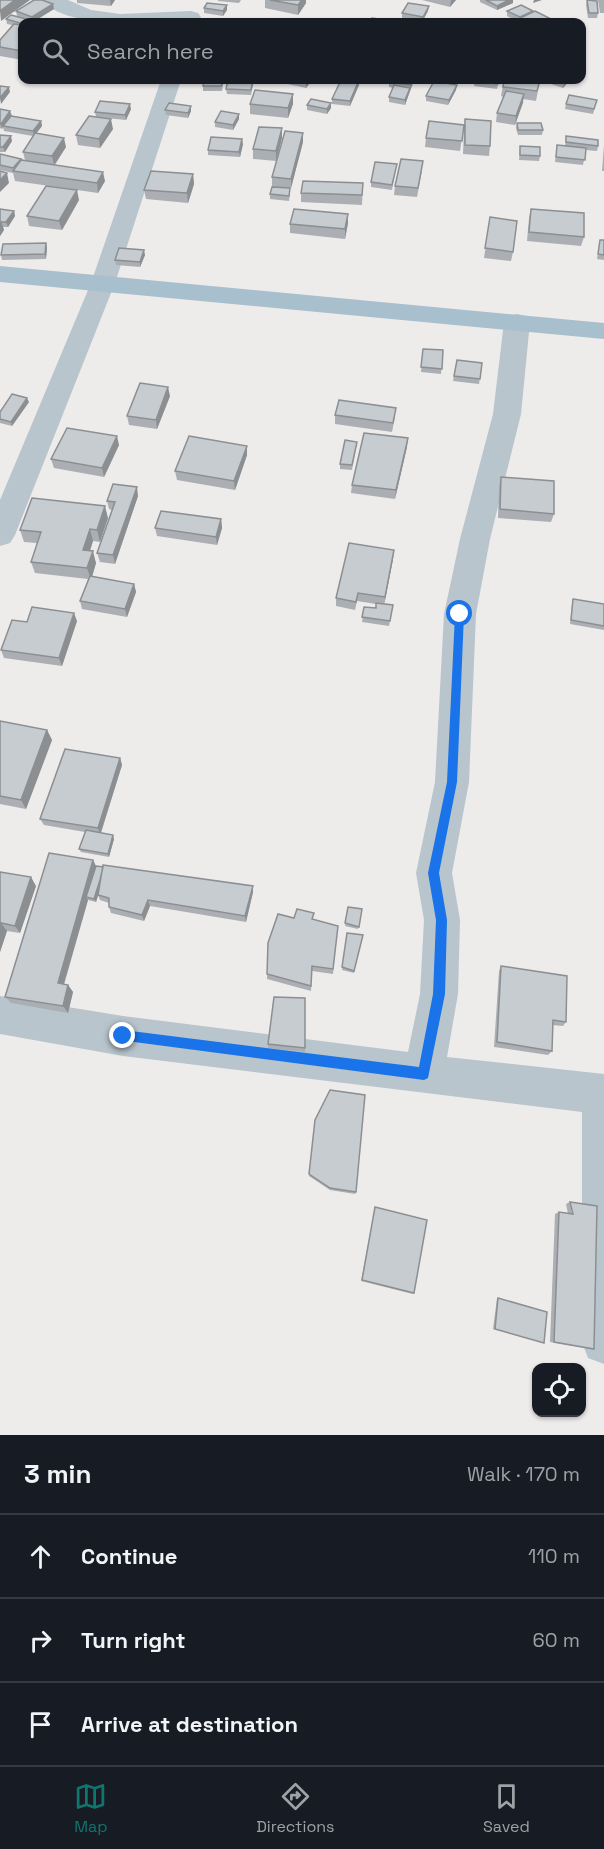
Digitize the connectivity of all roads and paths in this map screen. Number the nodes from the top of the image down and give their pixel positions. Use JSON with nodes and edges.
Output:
{"nodes":[{"id":1,"x":53,"y":0,"type":"edge"},
{"id":2,"x":193,"y":13,"type":"edge"},
{"id":3,"x":95,"y":18,"type":"edge"},
{"id":4,"x":152,"y":18,"type":"edge"},
{"id":5,"x":170,"y":84,"type":"edge"},
{"id":6,"x":0,"y":274,"type":"edge"},
{"id":7,"x":103,"y":283,"type":"junction"},
{"id":8,"x":517,"y":322,"type":"junction"},
{"id":9,"x":604,"y":331,"type":"edge"},
{"id":10,"x":0,"y":535,"type":"edge"},
{"id":11,"x":0,"y":1015,"type":"edge"},
{"id":12,"x":424,"y":1074,"type":"junction"},
{"id":13,"x":603,"y":1094,"type":"edge"},
{"id":14,"x":604,"y":1342,"type":"edge"}],
"edges":[{"from":1,"to":3,"type":"street"},
{"from":2,"to":4,"type":"street"},
{"from":5,"to":7,"type":"street"},
{"from":6,"to":7,"type":"main road"},
{"from":7,"to":8,"type":"main road"},
{"from":7,"to":10,"type":"street"},
{"from":8,"to":9,"type":"main road"},
{"from":8,"to":12,"type":"street"},
{"from":11,"to":12,"type":"street"},
{"from":12,"to":13,"type":"street"},
{"from":13,"to":14,"type":"street"}]}
